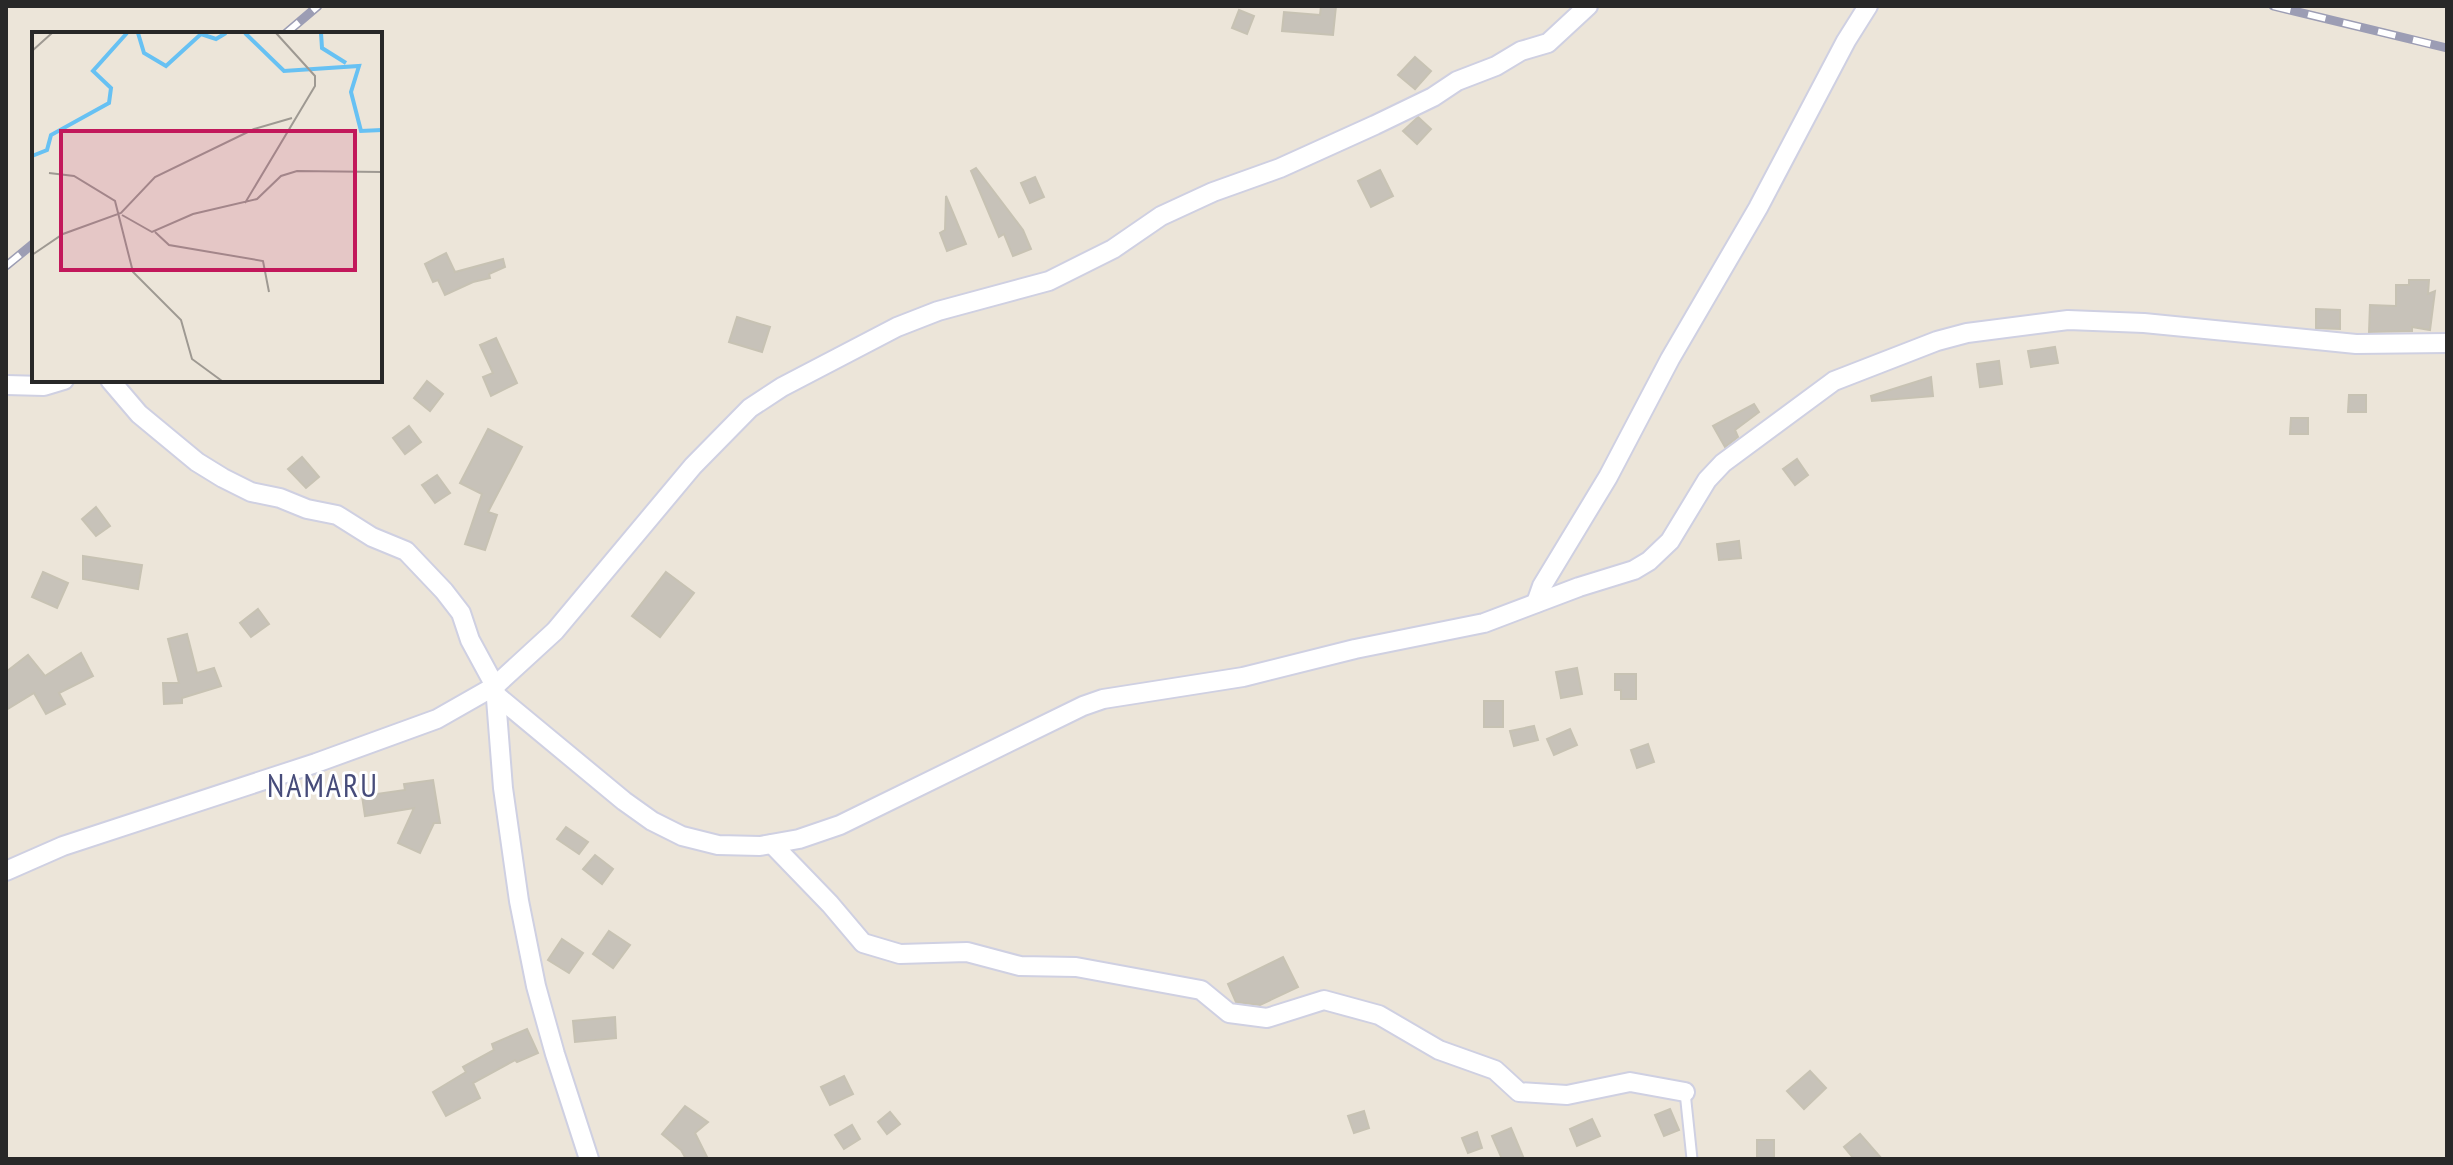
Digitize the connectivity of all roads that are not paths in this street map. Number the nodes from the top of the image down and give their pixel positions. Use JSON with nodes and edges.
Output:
{"nodes":[{"id":1,"x":1588,"y":6,"type":"edge"},
{"id":2,"x":1868,"y":6,"type":"edge"},
{"id":3,"x":2447,"y":343,"type":"edge"},
{"id":4,"x":57,"y":382,"type":"edge"},
{"id":5,"x":112,"y":382,"type":"edge"},
{"id":6,"x":6,"y":385,"type":"edge"},
{"id":7,"x":1536,"y":603,"type":"junction"},
{"id":8,"x":496,"y":690,"type":"junction"},
{"id":9,"x":772,"y":844,"type":"junction"},
{"id":10,"x":6,"y":871,"type":"edge"},
{"id":11,"x":1685,"y":1092,"type":"joint"},
{"id":12,"x":589,"y":1159,"type":"edge"},
{"id":13,"x":1692,"y":1159,"type":"edge"}],
"edges":[{"from":1,"to":8,"type":"street"},
{"from":2,"to":7,"type":"street"},
{"from":3,"to":7,"type":"street"},
{"from":4,"to":6,"type":"street"},
{"from":5,"to":8,"type":"street"},
{"from":7,"to":9,"type":"street"},
{"from":8,"to":9,"type":"street"},
{"from":8,"to":10,"type":"street"},
{"from":8,"to":12,"type":"street"},
{"from":9,"to":11,"type":"street"},
{"from":11,"to":13,"type":"lane"}]}
